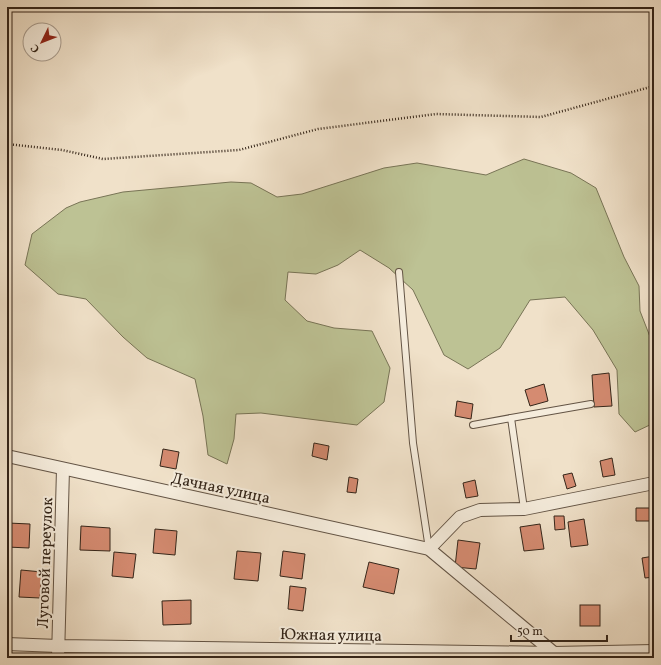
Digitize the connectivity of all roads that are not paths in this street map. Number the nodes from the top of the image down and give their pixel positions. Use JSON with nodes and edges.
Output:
{"nodes":[{"id":1,"x":399,"y":272,"type":"dead end"},
{"id":2,"x":591,"y":404,"type":"dead end"},
{"id":3,"x":511,"y":418,"type":"junction"},
{"id":4,"x":473,"y":425,"type":"dead end"},
{"id":5,"x":7,"y":456,"type":"edge"},
{"id":6,"x":63,"y":469,"type":"junction"},
{"id":7,"x":654,"y":483,"type":"edge"},
{"id":8,"x":524,"y":509,"type":"junction"},
{"id":9,"x":429,"y":549,"type":"junction"},
{"id":10,"x":7,"y":644,"type":"edge"},
{"id":11,"x":58,"y":652,"type":"edge"},
{"id":12,"x":554,"y":652,"type":"junction"},
{"id":13,"x":654,"y":652,"type":"edge"}],
"edges":[{"from":1,"to":9,"type":"lane"},
{"from":2,"to":3,"type":"lane"},
{"from":3,"to":4,"type":"lane"},
{"from":3,"to":8,"type":"lane"},
{"from":5,"to":6,"type":"street","name":"Дачная улица"},
{"from":6,"to":9,"type":"street","name":"Дачная улица"},
{"from":6,"to":11,"type":"street","name":"Луговой переулок"},
{"from":7,"to":8,"type":"street"},
{"from":8,"to":9,"type":"street"},
{"from":9,"to":12,"type":"street"},
{"from":10,"to":11,"type":"street","name":"Южная улица"},
{"from":11,"to":12,"type":"street","name":"Южная улица"},
{"from":12,"to":13,"type":"street","name":"Южная улица"}]}
